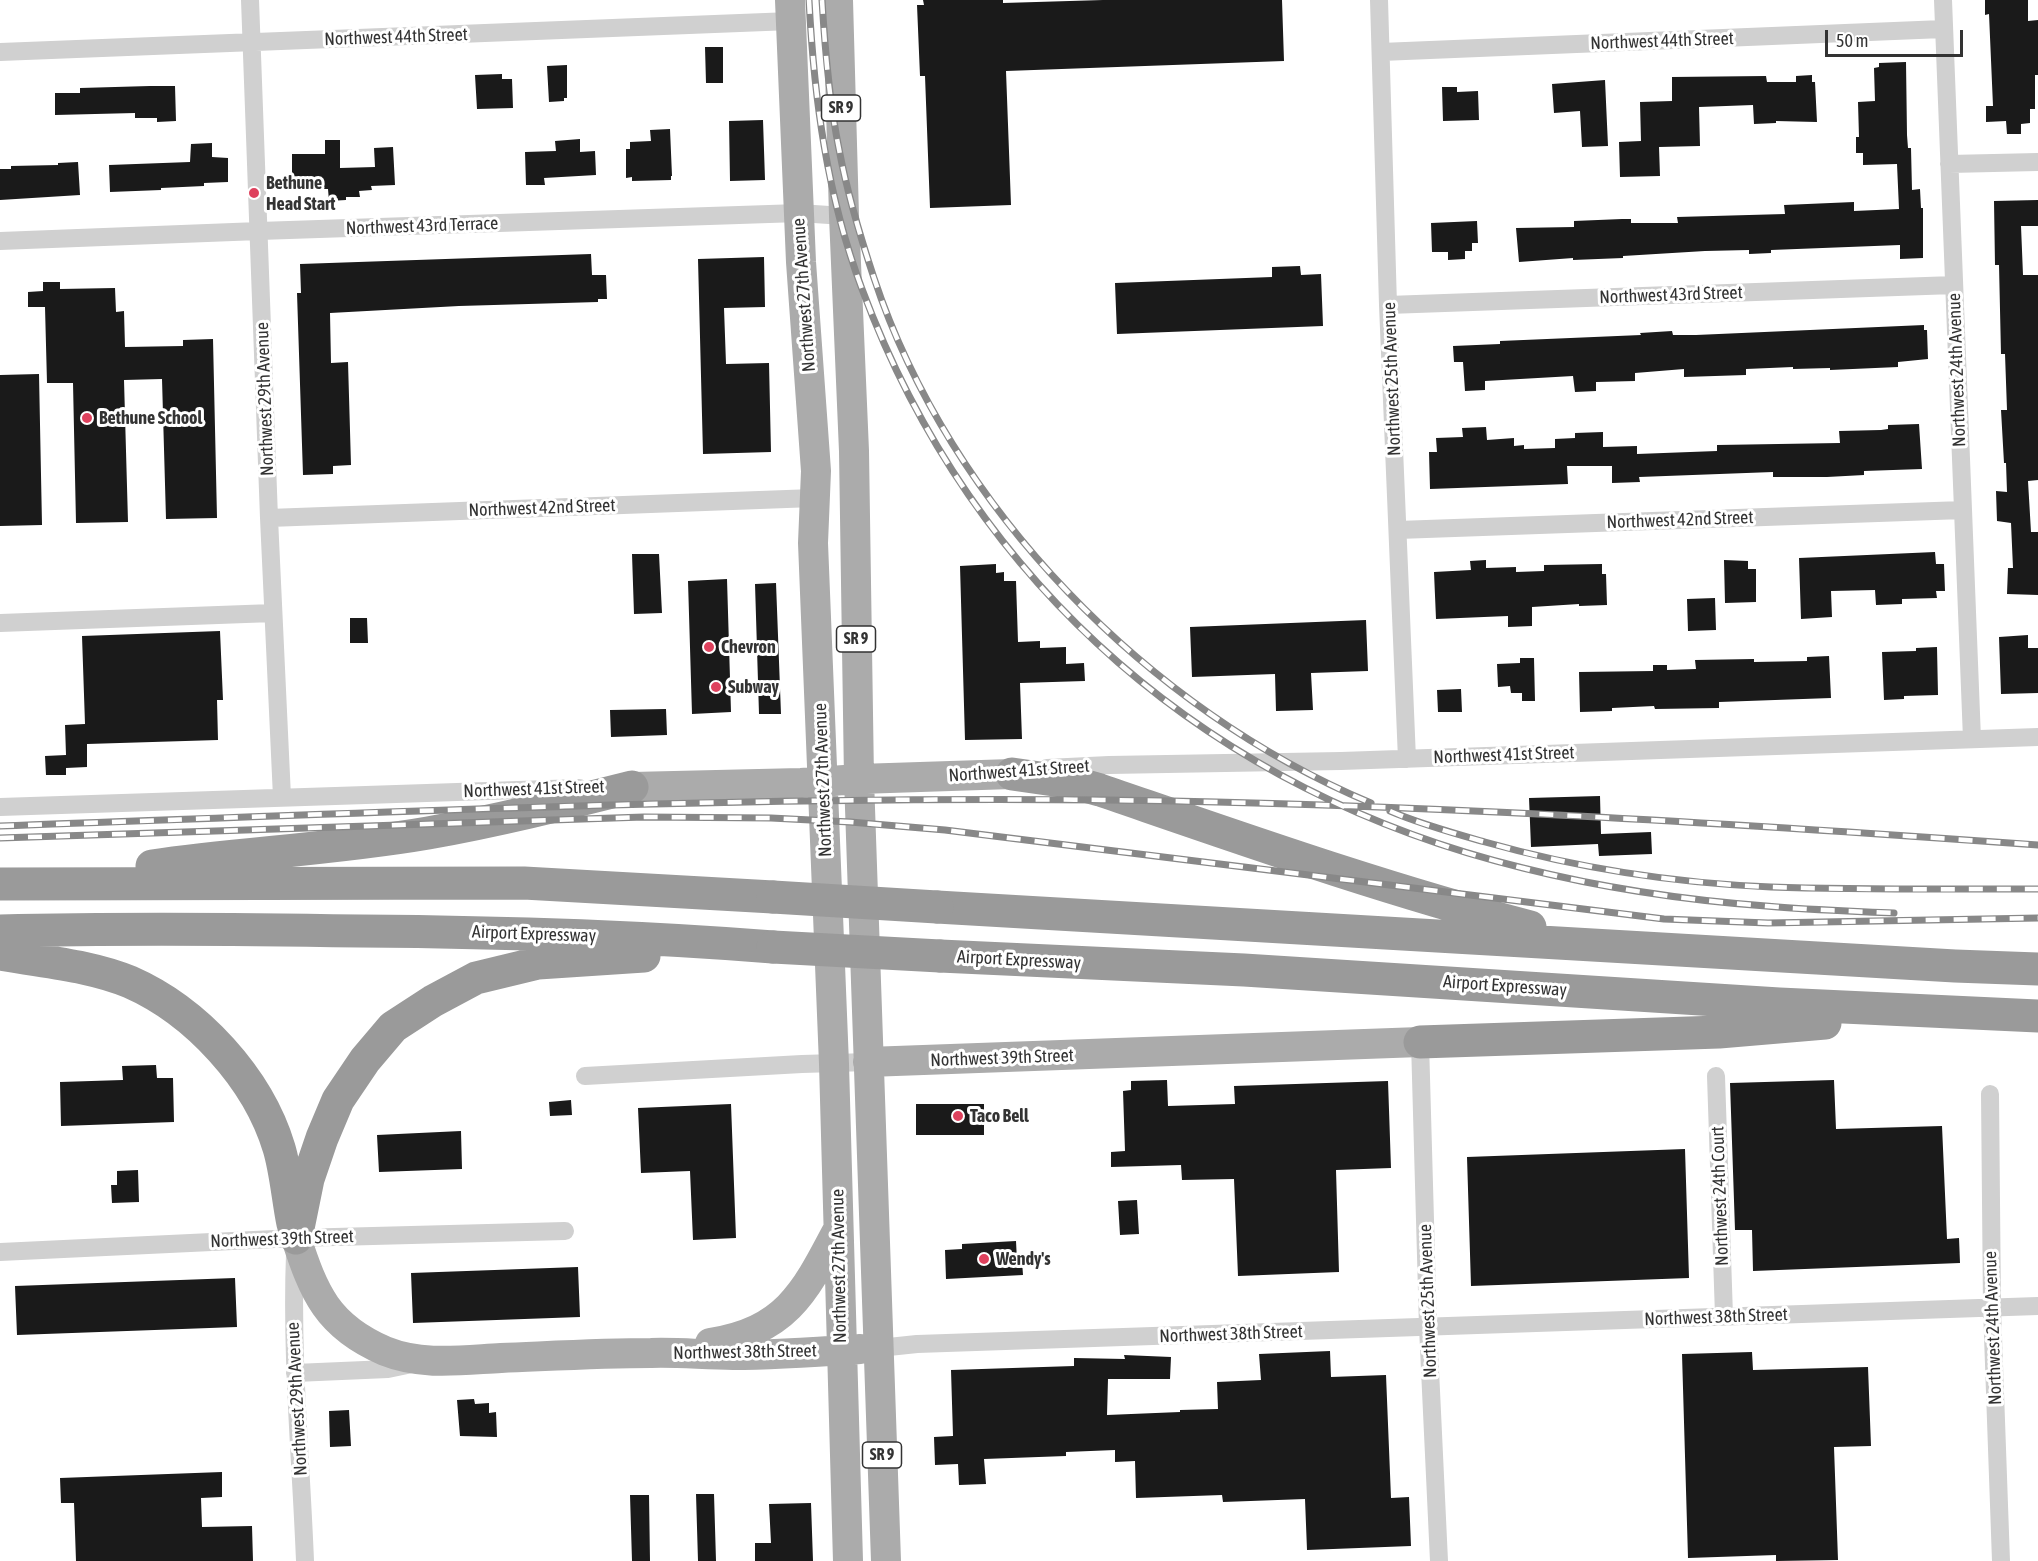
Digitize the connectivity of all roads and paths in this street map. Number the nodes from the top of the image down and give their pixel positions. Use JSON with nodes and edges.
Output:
{"nodes":[{"id":1,"x":250,"y":0,"type":"edge"},
{"id":2,"x":838,"y":0,"type":"edge"},
{"id":3,"x":1379,"y":0,"type":"edge"},
{"id":4,"x":1942,"y":0,"type":"edge"},
{"id":5,"x":791,"y":10,"type":"edge"},
{"id":6,"x":1943,"y":29,"type":"junction"},
{"id":7,"x":251,"y":43,"type":"junction"},
{"id":8,"x":0,"y":52,"type":"edge"},
{"id":9,"x":1381,"y":52,"type":"junction"},
{"id":10,"x":2038,"y":162,"type":"edge"},
{"id":11,"x":1949,"y":164,"type":"junction"},
{"id":12,"x":799,"y":213,"type":"junction"},
{"id":13,"x":844,"y":216,"type":"junction"},
{"id":14,"x":259,"y":231,"type":"junction"},
{"id":15,"x":0,"y":241,"type":"edge"},
{"id":16,"x":1954,"y":285,"type":"junction"},
{"id":17,"x":1388,"y":305,"type":"junction"},
{"id":18,"x":854,"y":451,"type":"junction"},
{"id":19,"x":814,"y":498,"type":"junction"},
{"id":20,"x":1963,"y":510,"type":"junction"},
{"id":21,"x":269,"y":518,"type":"junction"},
{"id":22,"x":1398,"y":530,"type":"junction"},
{"id":23,"x":855,"y":571,"type":"junction"},
{"id":24,"x":273,"y":613,"type":"junction"},
{"id":25,"x":0,"y":623,"type":"edge"},
{"id":26,"x":2038,"y":737,"type":"edge"},
{"id":27,"x":1972,"y":739,"type":"junction"},
{"id":28,"x":1407,"y":759,"type":"junction"},
{"id":29,"x":1012,"y":774,"type":"junction"},
{"id":30,"x":859,"y":779,"type":"junction"},
{"id":31,"x":824,"y":781,"type":"junction"},
{"id":32,"x":632,"y":787,"type":"junction"},
{"id":33,"x":282,"y":797,"type":"junction"},
{"id":34,"x":0,"y":807,"type":"edge"},
{"id":35,"x":40,"y":883,"type":"junction"},
{"id":36,"x":0,"y":884,"type":"edge"},
{"id":37,"x":0,"y":931,"type":"edge"},
{"id":38,"x":1596,"y":944,"type":"junction"},
{"id":39,"x":773,"y":947,"type":"junction"},
{"id":40,"x":0,"y":954,"type":"edge"},
{"id":41,"x":2038,"y":969,"type":"edge"},
{"id":42,"x":1945,"y":1013,"type":"junction"},
{"id":43,"x":2038,"y":1016,"type":"edge"},
{"id":44,"x":1420,"y":1042,"type":"junction"},
{"id":45,"x":868,"y":1062,"type":"junction"},
{"id":46,"x":834,"y":1064,"type":"junction"},
{"id":47,"x":585,"y":1076,"type":"dead end"},
{"id":48,"x":1716,"y":1076,"type":"dead end"},
{"id":49,"x":1990,"y":1094,"type":"dead end"},
{"id":50,"x":837,"y":1230,"type":"junction"},
{"id":51,"x":565,"y":1231,"type":"dead end"},
{"id":52,"x":296,"y":1238,"type":"junction"},
{"id":53,"x":0,"y":1252,"type":"edge"},
{"id":54,"x":2038,"y":1306,"type":"edge"},
{"id":55,"x":1992,"y":1308,"type":"junction"},
{"id":56,"x":1724,"y":1316,"type":"junction"},
{"id":57,"x":1428,"y":1327,"type":"junction"},
{"id":58,"x":879,"y":1348,"type":"junction"},
{"id":59,"x":841,"y":1350,"type":"junction"},
{"id":60,"x":652,"y":1353,"type":"junction"},
{"id":61,"x":423,"y":1361,"type":"junction"},
{"id":62,"x":295,"y":1373,"type":"junction"},
{"id":63,"x":849,"y":1560,"type":"edge"},
{"id":64,"x":305,"y":1561,"type":"edge"},
{"id":65,"x":886,"y":1561,"type":"edge"},
{"id":66,"x":1439,"y":1561,"type":"edge"},
{"id":67,"x":2001,"y":1561,"type":"edge"}],
"edges":[{"from":1,"to":7,"type":"street","name":"Northwest 29th Avenue"},
{"from":2,"to":13,"type":"main road","name":"Northwest 27th Avenue","number":"SR 9"},
{"from":3,"to":9,"type":"street","name":"Northwest 25th Avenue"},
{"from":4,"to":6,"type":"street","name":"Northwest 24th Avenue"},
{"from":5,"to":7,"type":"street","name":"Northwest 44th Street"},
{"from":5,"to":12,"type":"main road","name":"Northwest 27th Avenue","number":"SR 9"},
{"from":6,"to":9,"type":"street","name":"Northwest 44th Street"},
{"from":6,"to":11,"type":"street","name":"Northwest 24th Avenue"},
{"from":7,"to":8,"type":"street","name":"Northwest 44th Street"},
{"from":7,"to":14,"type":"street","name":"Northwest 29th Avenue"},
{"from":9,"to":17,"type":"street","name":"Northwest 25th Avenue"},
{"from":10,"to":11,"type":"street"},
{"from":11,"to":16,"type":"street","name":"Northwest 24th Avenue"},
{"from":12,"to":13,"type":"street","name":"Northwest 43rd Terrace"},
{"from":12,"to":14,"type":"street","name":"Northwest 43rd Terrace"},
{"from":12,"to":19,"type":"main road","name":"Northwest 27th Avenue","number":"SR 9"},
{"from":13,"to":18,"type":"main road","name":"Northwest 27th Avenue","number":"SR 9"},
{"from":14,"to":15,"type":"street","name":"Northwest 43rd Terrace"},
{"from":14,"to":21,"type":"street","name":"Northwest 29th Avenue"},
{"from":16,"to":17,"type":"street","name":"Northwest 43rd Street"},
{"from":16,"to":20,"type":"street","name":"Northwest 24th Avenue"},
{"from":17,"to":22,"type":"street","name":"Northwest 25th Avenue"},
{"from":18,"to":19,"type":"main road"},
{"from":18,"to":23,"type":"main road","name":"Northwest 27th Avenue","number":"SR 9"},
{"from":19,"to":21,"type":"street","name":"Northwest 42nd Street"},
{"from":19,"to":23,"type":"main road"},
{"from":19,"to":31,"type":"main road","name":"Northwest 27th Avenue","number":"SR 9"},
{"from":20,"to":22,"type":"street","name":"Northwest 42nd Street"},
{"from":20,"to":27,"type":"street","name":"Northwest 24th Avenue"},
{"from":21,"to":24,"type":"street","name":"Northwest 29th Avenue"},
{"from":22,"to":28,"type":"street","name":"Northwest 25th Avenue"},
{"from":23,"to":30,"type":"main road","name":"Northwest 27th Avenue","number":"SR 9"},
{"from":24,"to":25,"type":"street"},
{"from":24,"to":33,"type":"street","name":"Northwest 29th Avenue"},
{"from":26,"to":27,"type":"street","name":"Northwest 41st Street"},
{"from":27,"to":28,"type":"street","name":"Northwest 41st Street"},
{"from":28,"to":29,"type":"street","name":"Northwest 41st Street"},
{"from":29,"to":30,"type":"main road","name":"Northwest 41st Street"},
{"from":29,"to":38,"type":"highway"},
{"from":30,"to":31,"type":"main road","name":"Northwest 41st Street"},
{"from":30,"to":45,"type":"main road","name":"Northwest 27th Avenue","number":"SR 9"},
{"from":31,"to":32,"type":"main road","name":"Northwest 41st Street"},
{"from":31,"to":46,"type":"main road","name":"Northwest 27th Avenue","number":"SR 9"},
{"from":32,"to":33,"type":"street","name":"Northwest 41st Street"},
{"from":32,"to":35,"type":"highway"},
{"from":33,"to":34,"type":"street","name":"Northwest 41st Street"},
{"from":35,"to":36,"type":"highway"},
{"from":35,"to":38,"type":"highway","bridge":true},
{"from":37,"to":39,"type":"highway","name":"Airport Expressway"},
{"from":38,"to":41,"type":"highway"},
{"from":39,"to":42,"type":"highway","name":"Airport Expressway","bridge":true},
{"from":39,"to":52,"type":"highway"},
{"from":40,"to":52,"type":"highway"},
{"from":42,"to":43,"type":"highway","name":"Airport Expressway"},
{"from":42,"to":44,"type":"highway"},
{"from":44,"to":45,"type":"main road","name":"Northwest 39th Street"},
{"from":44,"to":57,"type":"street","name":"Northwest 25th Avenue"},
{"from":45,"to":46,"type":"street","name":"Northwest 39th Street"},
{"from":45,"to":58,"type":"main road","name":"Northwest 27th Avenue","number":"SR 9"},
{"from":46,"to":47,"type":"street","name":"Northwest 39th Street"},
{"from":46,"to":50,"type":"main road","name":"Northwest 27th Avenue","number":"SR 9"},
{"from":48,"to":56,"type":"street","name":"Northwest 24th Court"},
{"from":49,"to":55,"type":"street","name":"Northwest 24th Avenue"},
{"from":50,"to":59,"type":"main road","name":"Northwest 27th Avenue","number":"SR 9"},
{"from":50,"to":60,"type":"main road"},
{"from":51,"to":52,"type":"street","name":"Northwest 39th Street"},
{"from":52,"to":53,"type":"street","name":"Northwest 39th Street"},
{"from":52,"to":61,"type":"main road","name":"Northwest 38th Street"},
{"from":52,"to":62,"type":"street","name":"Northwest 29th Avenue"},
{"from":54,"to":55,"type":"street","name":"Northwest 38th Street"},
{"from":55,"to":56,"type":"street","name":"Northwest 38th Street"},
{"from":55,"to":67,"type":"street","name":"Northwest 24th Avenue"},
{"from":56,"to":57,"type":"street","name":"Northwest 38th Street"},
{"from":57,"to":58,"type":"street","name":"Northwest 38th Street"},
{"from":57,"to":66,"type":"street","name":"Northwest 25th Avenue"},
{"from":58,"to":59,"type":"main road","name":"Northwest 38th Street"},
{"from":58,"to":65,"type":"main road","name":"Northwest 27th Avenue","number":"SR 9"},
{"from":59,"to":60,"type":"main road","name":"Northwest 38th Street"},
{"from":59,"to":63,"type":"main road","name":"Northwest 27th Avenue","number":"SR 9"},
{"from":60,"to":61,"type":"main road","name":"Northwest 38th Street"},
{"from":61,"to":62,"type":"street","name":"Northwest 38th Street"},
{"from":62,"to":64,"type":"street","name":"Northwest 29th Avenue"}]}
